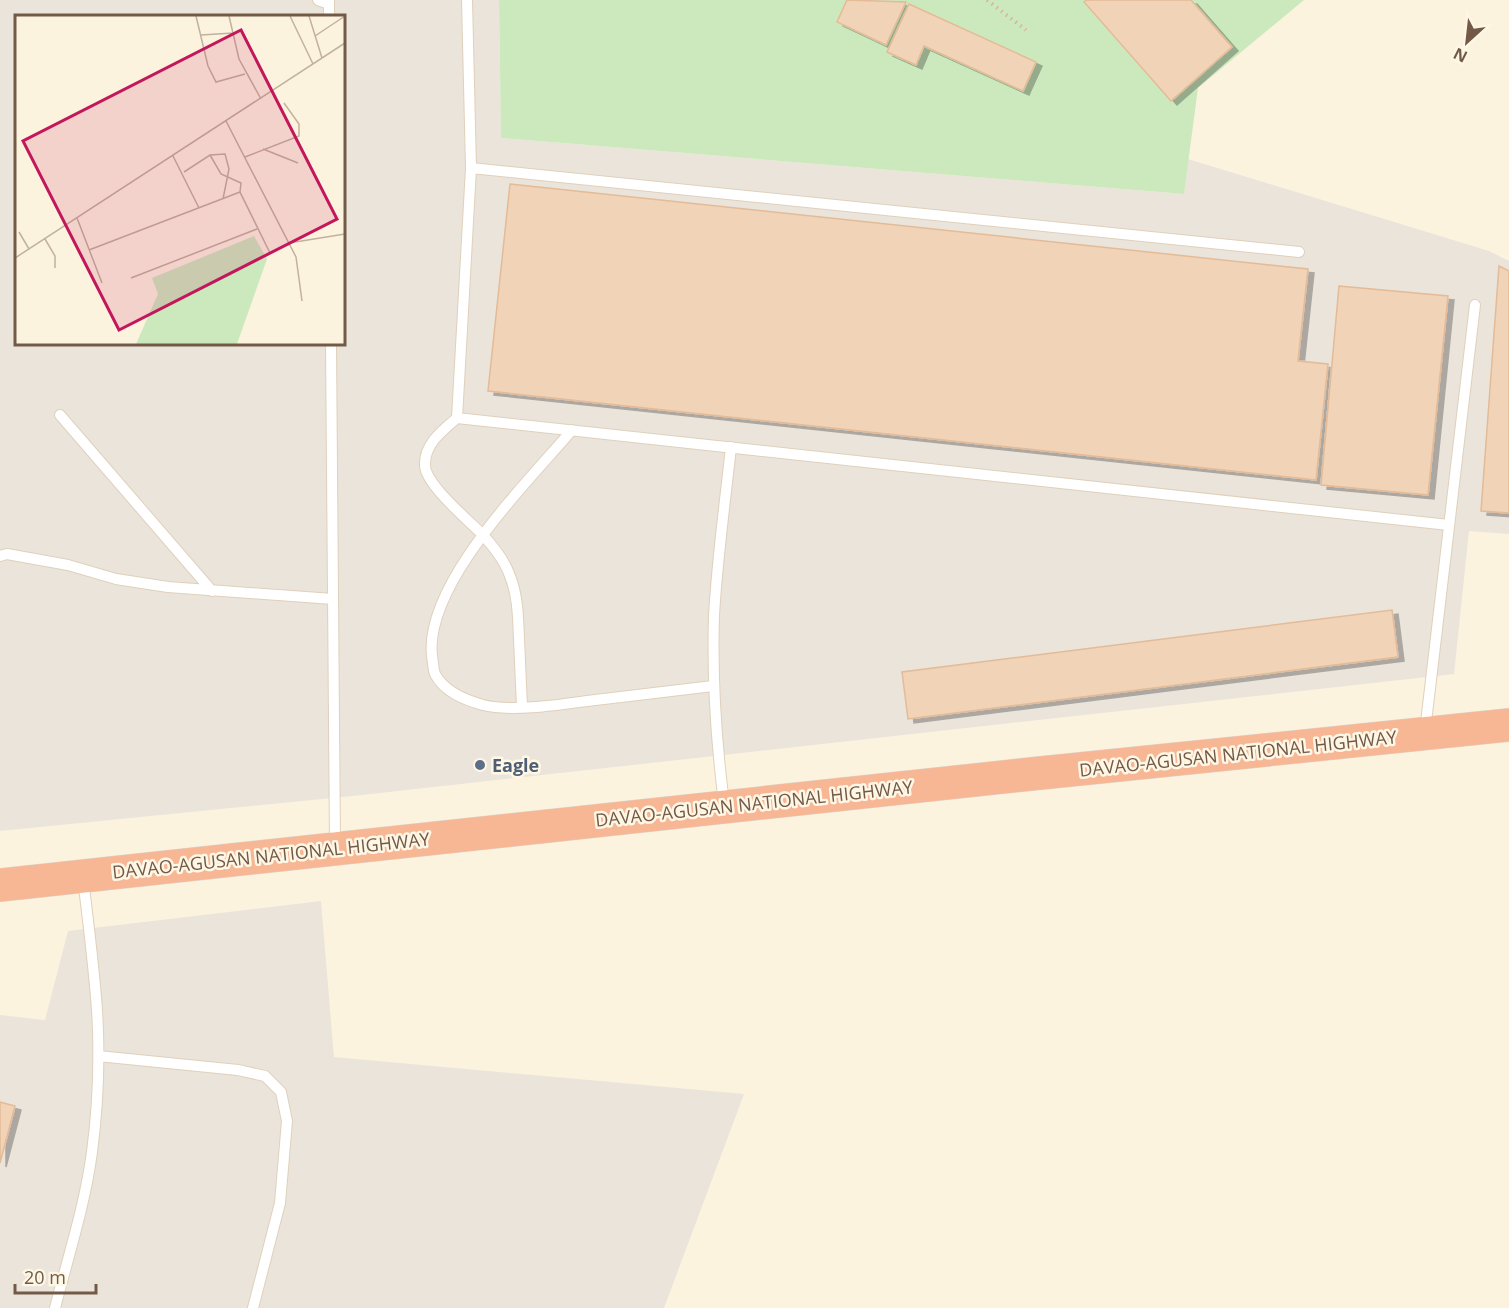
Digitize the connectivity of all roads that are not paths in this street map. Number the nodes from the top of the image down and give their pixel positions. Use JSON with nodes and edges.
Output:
{"nodes":[{"id":1,"x":318,"y":0,"type":"edge"},
{"id":2,"x":468,"y":0,"type":"edge"},
{"id":3,"x":329,"y":2,"type":"edge"},
{"id":4,"x":471,"y":168,"type":"junction"},
{"id":5,"x":1299,"y":252,"type":"dead end"},
{"id":6,"x":1475,"y":305,"type":"dead end"},
{"id":7,"x":331,"y":345,"type":"edge"},
{"id":8,"x":60,"y":415,"type":"dead end"},
{"id":9,"x":457,"y":417,"type":"junction"},
{"id":10,"x":573,"y":430,"type":"junction"},
{"id":11,"x":731,"y":447,"type":"junction"},
{"id":12,"x":1449,"y":525,"type":"junction"},
{"id":13,"x":483,"y":535,"type":"junction"},
{"id":14,"x":0,"y":556,"type":"edge"},
{"id":15,"x":212,"y":591,"type":"junction"},
{"id":16,"x":333,"y":599,"type":"junction"},
{"id":17,"x":713,"y":686,"type":"junction"},
{"id":18,"x":522,"y":707,"type":"junction"},
{"id":19,"x":1509,"y":725,"type":"edge"},
{"id":20,"x":1425,"y":734,"type":"junction"},
{"id":21,"x":725,"y":807,"type":"junction"},
{"id":22,"x":335,"y":848,"type":"junction"},
{"id":23,"x":83,"y":875,"type":"junction"},
{"id":24,"x":0,"y":885,"type":"edge"},
{"id":25,"x":98,"y":1056,"type":"junction"},
{"id":26,"x":54,"y":1308,"type":"edge"},
{"id":27,"x":253,"y":1308,"type":"edge"}],
"edges":[{"from":1,"to":3,"type":"lane"},
{"from":2,"to":4,"type":"lane"},
{"from":4,"to":5,"type":"lane"},
{"from":4,"to":9,"type":"lane"},
{"from":6,"to":12,"type":"lane"},
{"from":7,"to":16,"type":"lane"},
{"from":8,"to":15,"type":"lane"},
{"from":9,"to":10,"type":"lane"},
{"from":9,"to":13,"type":"lane"},
{"from":10,"to":11,"type":"lane"},
{"from":10,"to":13,"type":"lane"},
{"from":11,"to":12,"type":"lane"},
{"from":11,"to":17,"type":"lane"},
{"from":12,"to":20,"type":"lane"},
{"from":13,"to":18,"type":"lane"},
{"from":13,"to":18,"type":"lane"},
{"from":14,"to":15,"type":"lane"},
{"from":15,"to":16,"type":"lane"},
{"from":16,"to":22,"type":"lane"},
{"from":17,"to":18,"type":"lane"},
{"from":17,"to":21,"type":"lane"},
{"from":19,"to":20,"type":"highway","name":"DAVAO-AGUSAN NATIONAL HIGHWAY"},
{"from":20,"to":21,"type":"highway","name":"DAVAO-AGUSAN NATIONAL HIGHWAY"},
{"from":21,"to":22,"type":"highway","name":"DAVAO-AGUSAN NATIONAL HIGHWAY"},
{"from":22,"to":23,"type":"highway","name":"DAVAO-AGUSAN NATIONAL HIGHWAY"},
{"from":23,"to":24,"type":"highway","name":"DAVAO-AGUSAN NATIONAL HIGHWAY"},
{"from":23,"to":25,"type":"lane"},
{"from":25,"to":26,"type":"lane"},
{"from":25,"to":27,"type":"lane"}]}
